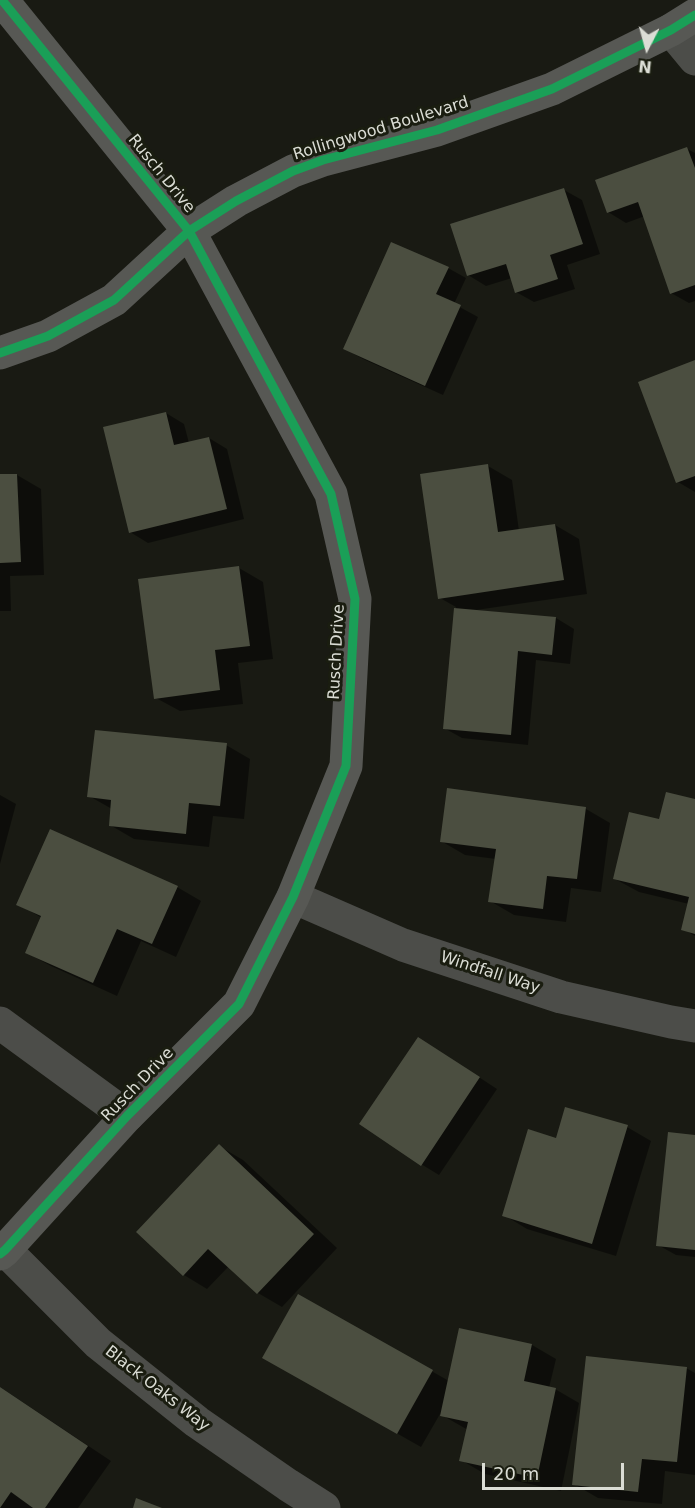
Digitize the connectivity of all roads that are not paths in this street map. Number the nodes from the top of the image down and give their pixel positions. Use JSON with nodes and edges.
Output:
{"nodes":[{"id":1,"x":3,"y":0,"type":"edge"},
{"id":2,"x":683,"y":22,"type":"edge"},
{"id":3,"x":695,"y":58,"type":"edge"},
{"id":4,"x":189,"y":231,"type":"junction"},
{"id":5,"x":0,"y":353,"type":"edge"},
{"id":6,"x":293,"y":897,"type":"junction"},
{"id":7,"x":0,"y":1023,"type":"edge"},
{"id":8,"x":695,"y":1026,"type":"edge"},
{"id":9,"x":127,"y":1116,"type":"junction"},
{"id":10,"x":2,"y":1252,"type":"edge"},
{"id":11,"x":324,"y":1508,"type":"edge"}],
"edges":[{"from":1,"to":4,"type":"street","name":"Rusch Drive"},
{"from":2,"to":3,"type":"street"},
{"from":2,"to":4,"type":"street","name":"Rollingwood Boulevard"},
{"from":4,"to":5,"type":"street","name":"Rollingwood Boulevard"},
{"from":4,"to":6,"type":"street","name":"Rusch Drive"},
{"from":6,"to":8,"type":"street","name":"Windfall Way"},
{"from":6,"to":9,"type":"street","name":"Rusch Drive"},
{"from":7,"to":9,"type":"street"},
{"from":9,"to":10,"type":"street","name":"Rusch Drive"},
{"from":10,"to":11,"type":"street","name":"Black Oaks Way"}]}
